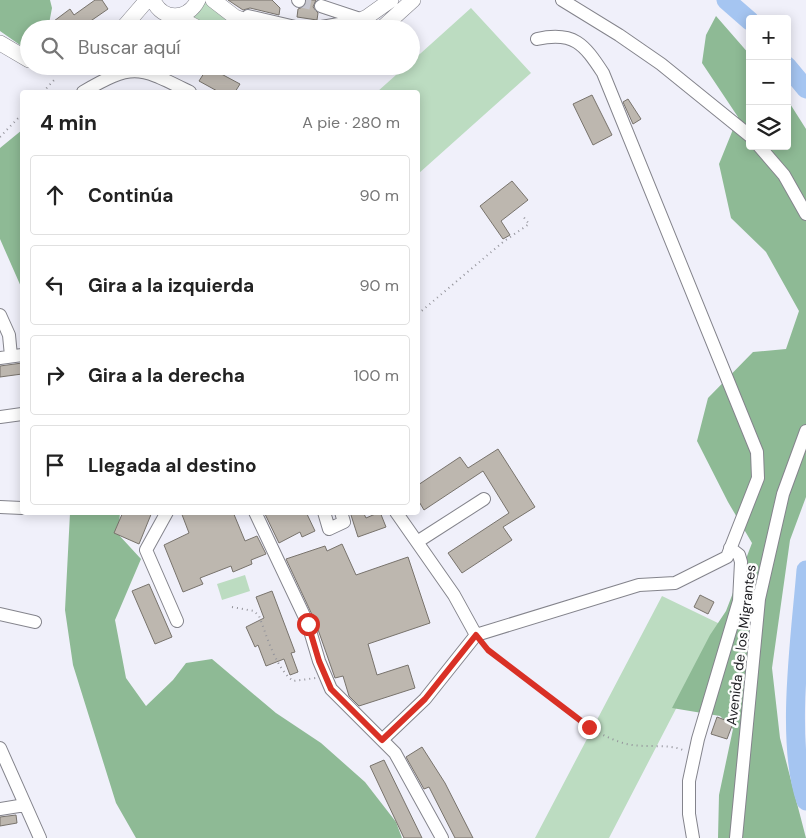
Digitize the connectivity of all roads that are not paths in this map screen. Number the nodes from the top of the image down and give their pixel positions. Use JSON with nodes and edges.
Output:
{"nodes":[{"id":1,"x":147,"y":0,"type":"edge"},
{"id":2,"x":153,"y":0,"type":"edge"},
{"id":3,"x":198,"y":0,"type":"edge"},
{"id":4,"x":213,"y":0,"type":"edge"},
{"id":5,"x":222,"y":0,"type":"edge"},
{"id":6,"x":391,"y":0,"type":"edge"},
{"id":7,"x":413,"y":0,"type":"edge"},
{"id":8,"x":562,"y":0,"type":"edge"},
{"id":9,"x":321,"y":6,"type":"tunnel mouth"},
{"id":10,"x":171,"y":16,"type":"junction"},
{"id":11,"x":357,"y":18,"type":"junction"},
{"id":12,"x":130,"y":20,"type":"edge"},
{"id":13,"x":139,"y":20,"type":"edge"},
{"id":14,"x":180,"y":20,"type":"edge"},
{"id":15,"x":242,"y":20,"type":"edge"},
{"id":16,"x":261,"y":20,"type":"edge"},
{"id":17,"x":351,"y":20,"type":"edge"},
{"id":18,"x":354,"y":20,"type":"edge"},
{"id":19,"x":391,"y":20,"type":"edge"},
{"id":20,"x":537,"y":39,"type":"dead end"},
{"id":21,"x":0,"y":43,"type":"edge"},
{"id":22,"x":20,"y":55,"type":"edge"},
{"id":23,"x":114,"y":75,"type":"edge"},
{"id":24,"x":157,"y":75,"type":"edge"},
{"id":25,"x":87,"y":90,"type":"edge"},
{"id":26,"x":186,"y":90,"type":"edge"},
{"id":27,"x":746,"y":133,"type":"edge"},
{"id":28,"x":763,"y":150,"type":"edge"},
{"id":29,"x":806,"y":214,"type":"edge"},
{"id":30,"x":0,"y":315,"type":"edge"},
{"id":31,"x":11,"y":357,"type":"edge"},
{"id":32,"x":20,"y":414,"type":"edge"},
{"id":33,"x":0,"y":417,"type":"edge"},
{"id":34,"x":806,"y":431,"type":"edge"},
{"id":35,"x":484,"y":499,"type":"dead end"},
{"id":36,"x":0,"y":507,"type":"edge"},
{"id":37,"x":20,"y":508,"type":"edge"},
{"id":38,"x":165,"y":515,"type":"edge"},
{"id":39,"x":256,"y":515,"type":"edge"},
{"id":40,"x":325,"y":515,"type":"edge"},
{"id":41,"x":342,"y":515,"type":"edge"},
{"id":42,"x":398,"y":515,"type":"edge"},
{"id":43,"x":416,"y":542,"type":"junction"},
{"id":44,"x":730,"y":548,"type":"junction"},
{"id":45,"x":0,"y":614,"type":"edge"},
{"id":46,"x":177,"y":621,"type":"dead end"},
{"id":47,"x":35,"y":622,"type":"dead end"},
{"id":48,"x":476,"y":635,"type":"junction"},
{"id":49,"x":382,"y":740,"type":"junction"},
{"id":50,"x":0,"y":748,"type":"edge"},
{"id":51,"x":4,"y":763,"type":"edge"},
{"id":52,"x":25,"y":805,"type":"junction"},
{"id":53,"x":0,"y":809,"type":"edge"},
{"id":54,"x":40,"y":838,"type":"edge"},
{"id":55,"x":442,"y":838,"type":"edge"},
{"id":56,"x":693,"y":838,"type":"edge"},
{"id":57,"x":736,"y":838,"type":"edge"}],
"edges":[{"from":1,"to":12,"type":"main road"},
{"from":2,"to":10,"type":"main road"},
{"from":3,"to":10,"type":"main road"},
{"from":4,"to":15,"type":"main road"},
{"from":5,"to":16,"type":"street"},
{"from":6,"to":11,"type":"main road"},
{"from":7,"to":19,"type":"main road"},
{"from":8,"to":27,"type":"street"},
{"from":9,"to":11,"type":"street"},
{"from":10,"to":13,"type":"main road"},
{"from":10,"to":14,"type":"main road"},
{"from":11,"to":17,"type":"street"},
{"from":11,"to":18,"type":"main road"},
{"from":20,"to":44,"type":"street"},
{"from":21,"to":22,"type":"main road"},
{"from":23,"to":25,"type":"street"},
{"from":24,"to":26,"type":"street"},
{"from":28,"to":29,"type":"street"},
{"from":30,"to":31,"type":"street"},
{"from":32,"to":33,"type":"street"},
{"from":34,"to":57,"type":"street","name":"Avenida de los Migrantes"},
{"from":35,"to":43,"type":"street"},
{"from":36,"to":37,"type":"street"},
{"from":38,"to":46,"type":"street"},
{"from":39,"to":49,"type":"street"},
{"from":40,"to":41,"type":"street"},
{"from":42,"to":43,"type":"street"},
{"from":43,"to":48,"type":"street"},
{"from":44,"to":48,"type":"street"},
{"from":44,"to":56,"type":"street"},
{"from":45,"to":47,"type":"street"},
{"from":48,"to":49,"type":"street"},
{"from":49,"to":55,"type":"street"},
{"from":50,"to":51,"type":"street"},
{"from":51,"to":52,"type":"street"},
{"from":52,"to":53,"type":"street"},
{"from":52,"to":54,"type":"street"}]}
